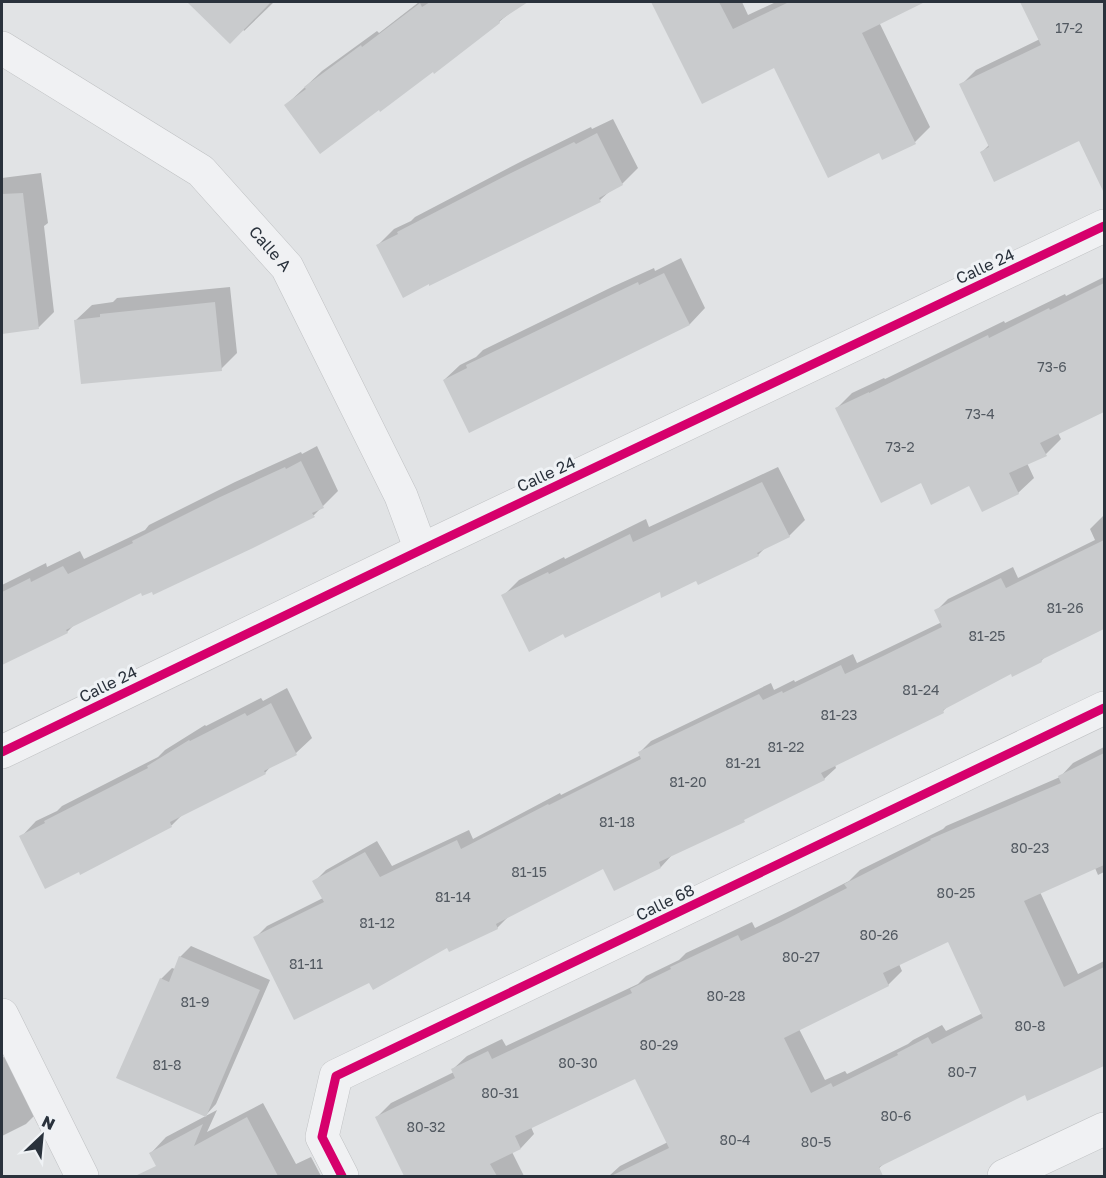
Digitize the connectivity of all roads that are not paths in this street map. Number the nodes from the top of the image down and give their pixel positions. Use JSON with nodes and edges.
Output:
{"nodes":[{"id":1,"x":2,"y":48,"type":"edge"},
{"id":2,"x":1104,"y":226,"type":"edge"},
{"id":3,"x":421,"y":550,"type":"junction"},
{"id":4,"x":1104,"y":708,"type":"edge"},
{"id":5,"x":2,"y":752,"type":"edge"},
{"id":6,"x":2,"y":1015,"type":"edge"},
{"id":7,"x":1104,"y":1129,"type":"edge"},
{"id":8,"x":82,"y":1176,"type":"edge"},
{"id":9,"x":342,"y":1176,"type":"edge"},
{"id":10,"x":1004,"y":1176,"type":"edge"}],
"edges":[{"from":1,"to":3,"type":"street","name":"Calle A"},
{"from":2,"to":3,"type":"street","name":"Calle 24"},
{"from":3,"to":5,"type":"street","name":"Calle 24"},
{"from":4,"to":9,"type":"street","name":"Calle 68"},
{"from":6,"to":8,"type":"street"},
{"from":7,"to":10,"type":"street"}]}
